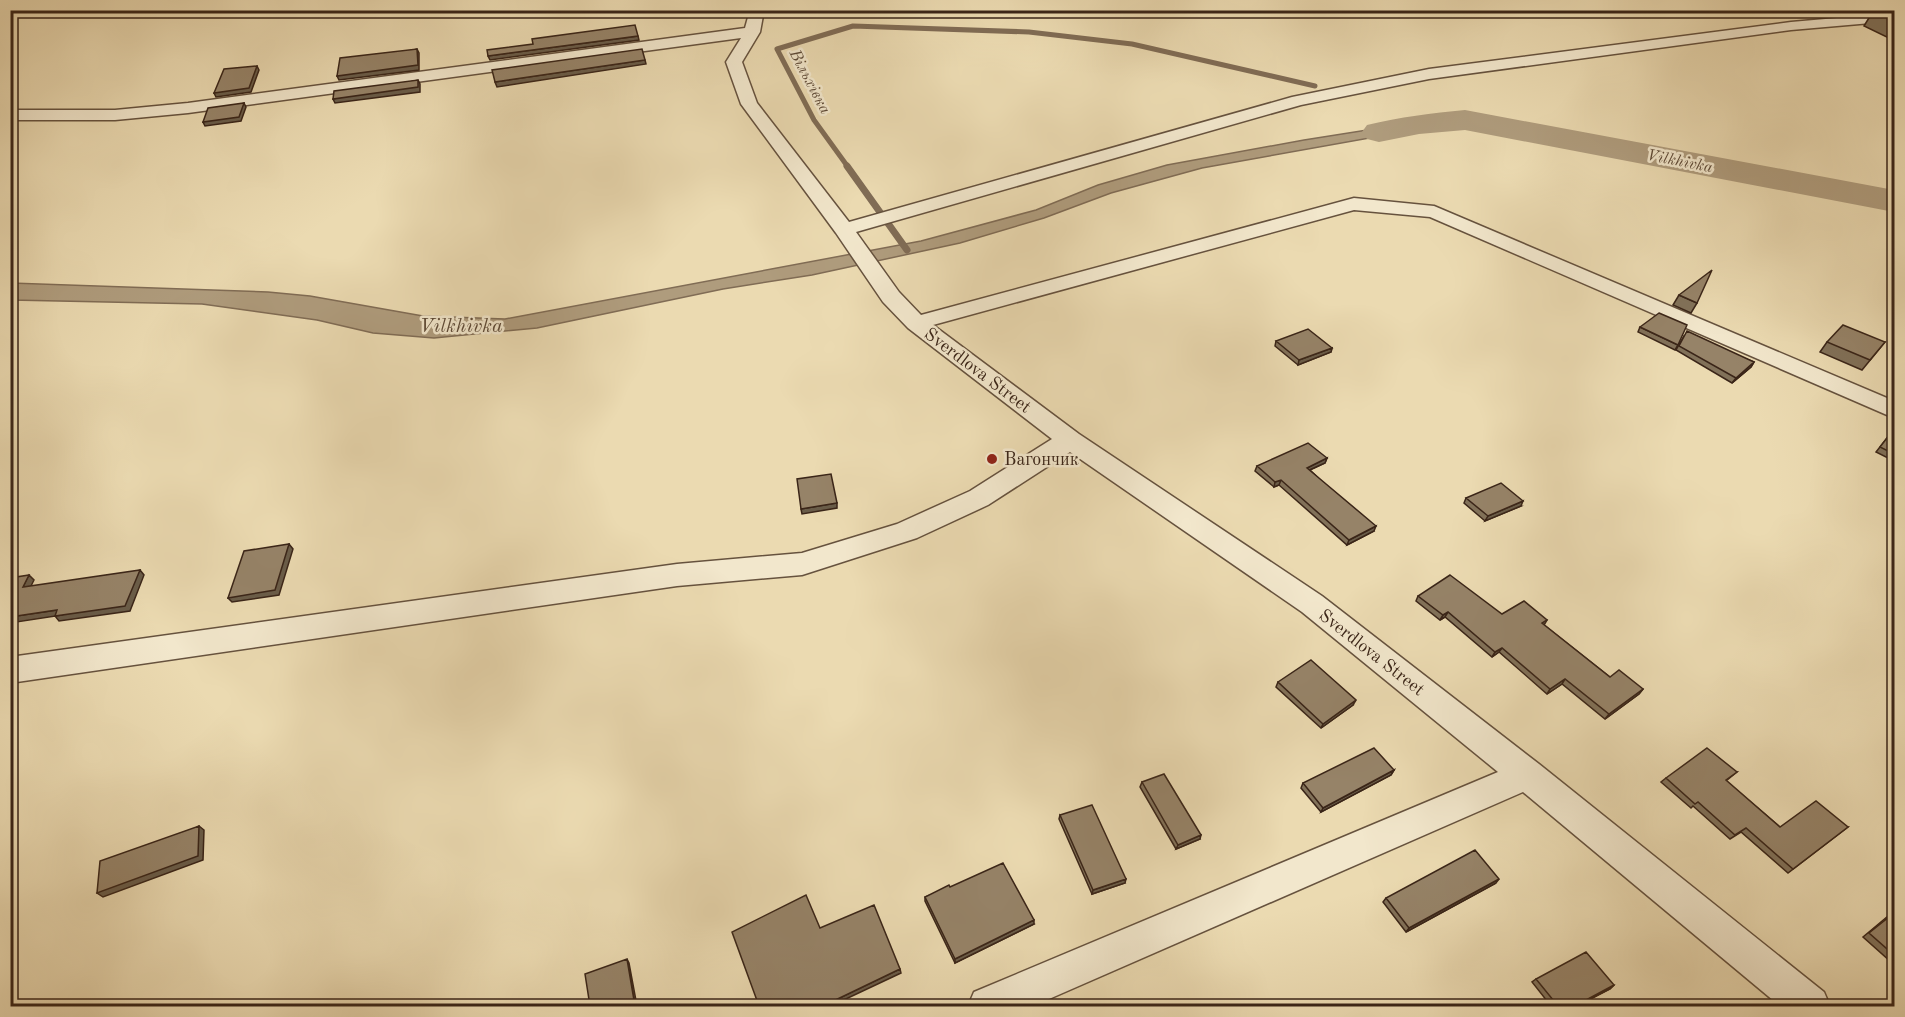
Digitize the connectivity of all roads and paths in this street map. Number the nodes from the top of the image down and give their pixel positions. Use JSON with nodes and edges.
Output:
{"nodes":[{"id":1,"x":757,"y":10,"type":"edge"},
{"id":2,"x":1894,"y":16,"type":"edge"},
{"id":3,"x":752,"y":32,"type":"junction"},
{"id":4,"x":10,"y":114,"type":"edge"},
{"id":5,"x":848,"y":235,"type":"junction"},
{"id":6,"x":916,"y":323,"type":"junction"},
{"id":7,"x":1894,"y":410,"type":"edge"},
{"id":8,"x":1070,"y":440,"type":"junction"},
{"id":9,"x":10,"y":670,"type":"edge"},
{"id":10,"x":1527,"y":775,"type":"junction"},
{"id":11,"x":988,"y":1006,"type":"edge"},
{"id":12,"x":1810,"y":1006,"type":"edge"}],
"edges":[{"from":1,"to":3,"type":"street"},
{"from":2,"to":5,"type":"street"},
{"from":3,"to":4,"type":"street"},
{"from":3,"to":5,"type":"street","name":"Sverdlova Street"},
{"from":5,"to":6,"type":"street","name":"Sverdlova Street"},
{"from":6,"to":7,"type":"street"},
{"from":6,"to":8,"type":"street","name":"Sverdlova Street"},
{"from":8,"to":9,"type":"street"},
{"from":8,"to":10,"type":"street","name":"Sverdlova Street"},
{"from":10,"to":11,"type":"street"},
{"from":10,"to":12,"type":"street","name":"Sverdlova Street"}]}
